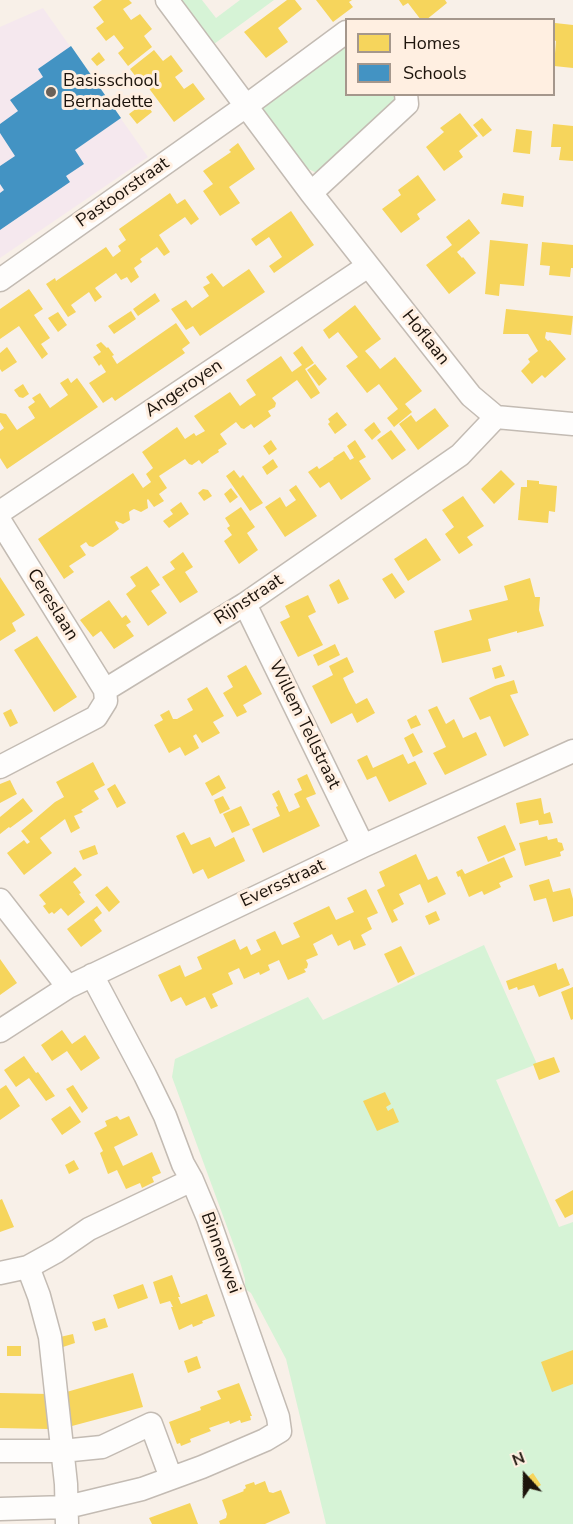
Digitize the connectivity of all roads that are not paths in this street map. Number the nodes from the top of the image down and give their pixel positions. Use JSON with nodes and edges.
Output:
{"nodes":[{"id":1,"x":167,"y":0,"type":"edge"},
{"id":2,"x":345,"y":33,"type":"edge"},
{"id":3,"x":406,"y":96,"type":"edge"},
{"id":4,"x":246,"y":106,"type":"junction"},
{"id":5,"x":311,"y":194,"type":"junction"},
{"id":6,"x":368,"y":266,"type":"junction"},
{"id":7,"x":0,"y":280,"type":"edge"},
{"id":8,"x":496,"y":417,"type":"junction"},
{"id":9,"x":573,"y":424,"type":"edge"},
{"id":10,"x":0,"y":512,"type":"edge"},
{"id":11,"x":0,"y":521,"type":"edge"},
{"id":12,"x":245,"y":604,"type":"junction"},
{"id":13,"x":105,"y":690,"type":"junction"},
{"id":14,"x":573,"y":751,"type":"edge"},
{"id":15,"x":0,"y":767,"type":"edge"},
{"id":16,"x":363,"y":846,"type":"junction"},
{"id":17,"x":0,"y":900,"type":"edge"},
{"id":18,"x":92,"y":975,"type":"junction"},
{"id":19,"x":68,"y":987,"type":"junction"},
{"id":20,"x":0,"y":1031,"type":"edge"},
{"id":21,"x":192,"y":1180,"type":"junction"},
{"id":22,"x":30,"y":1270,"type":"junction"},
{"id":23,"x":0,"y":1273,"type":"edge"},
{"id":24,"x":0,"y":1451,"type":"edge"},
{"id":25,"x":62,"y":1451,"type":"junction"},
{"id":26,"x":171,"y":1478,"type":"junction"},
{"id":27,"x":0,"y":1509,"type":"edge"},
{"id":28,"x":67,"y":1515,"type":"edge"}],
"edges":[{"from":1,"to":4,"type":"street","name":"Hoflaan"},
{"from":2,"to":4,"type":"street"},
{"from":3,"to":5,"type":"street"},
{"from":4,"to":5,"type":"street","name":"Hoflaan"},
{"from":4,"to":7,"type":"street","name":"Pastoorstraat"},
{"from":5,"to":6,"type":"street","name":"Hoflaan"},
{"from":6,"to":8,"type":"street","name":"Hoflaan"},
{"from":6,"to":10,"type":"street","name":"Angeroyen"},
{"from":8,"to":9,"type":"street"},
{"from":8,"to":12,"type":"street","name":"Rijnstraat"},
{"from":11,"to":13,"type":"street","name":"Cereslaan"},
{"from":12,"to":13,"type":"street","name":"Rijnstraat"},
{"from":12,"to":16,"type":"street","name":"Willem Tellstraat"},
{"from":13,"to":15,"type":"street"},
{"from":14,"to":16,"type":"street","name":"Eversstraat"},
{"from":16,"to":18,"type":"street","name":"Eversstraat"},
{"from":17,"to":19,"type":"street"},
{"from":18,"to":19,"type":"street","name":"Eversstraat"},
{"from":18,"to":21,"type":"street","name":"Binnenwei"},
{"from":19,"to":20,"type":"street","name":"Eversstraat"},
{"from":21,"to":22,"type":"street"},
{"from":21,"to":26,"type":"street","name":"Binnenwei"},
{"from":22,"to":23,"type":"street"},
{"from":22,"to":25,"type":"street"},
{"from":24,"to":25,"type":"street"},
{"from":25,"to":26,"type":"street"},
{"from":25,"to":28,"type":"street"},
{"from":26,"to":28,"type":"street","name":"Binnenwei"},
{"from":27,"to":28,"type":"street","name":"Binnenwei"}]}
